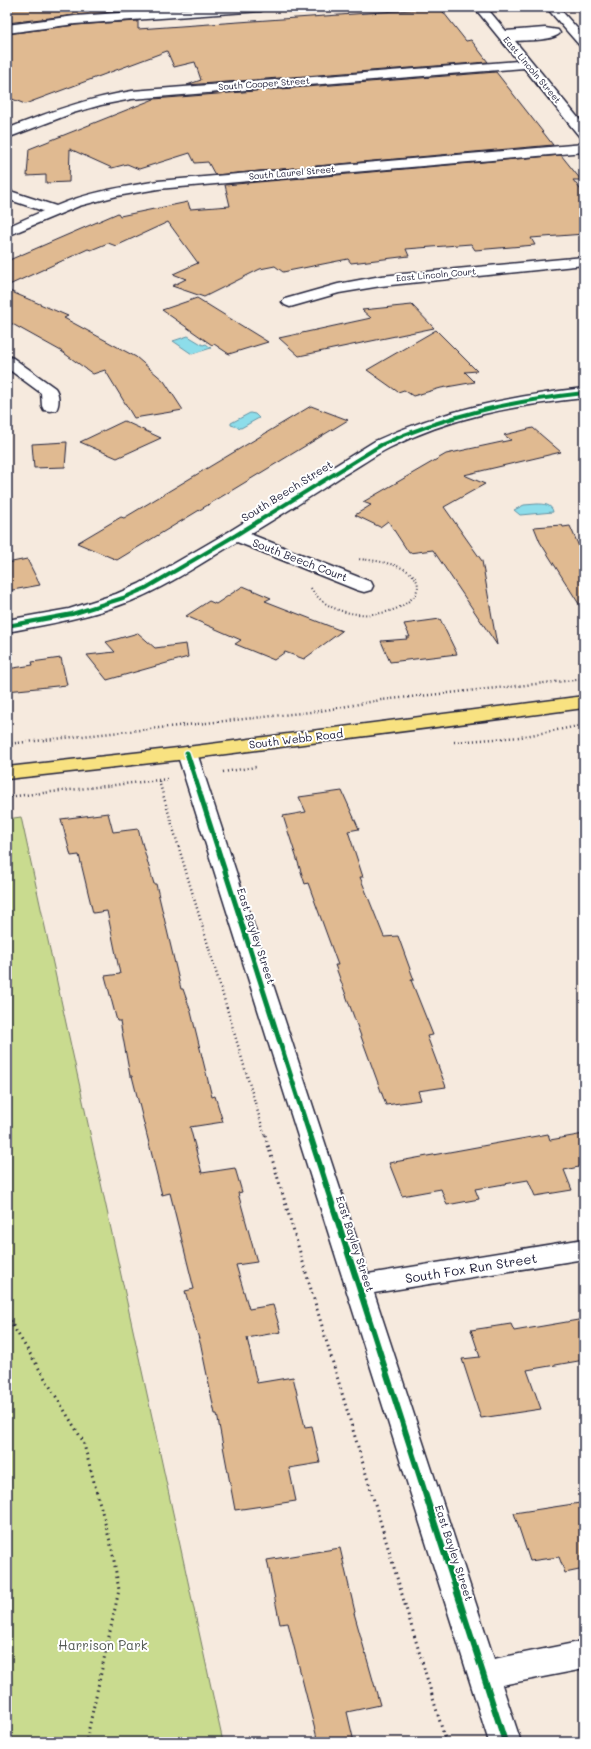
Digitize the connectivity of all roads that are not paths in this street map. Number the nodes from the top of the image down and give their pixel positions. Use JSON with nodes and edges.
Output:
{"nodes":[{"id":1,"x":261,"y":7,"type":"edge"},
{"id":2,"x":480,"y":7,"type":"edge"},
{"id":3,"x":552,"y":7,"type":"edge"},
{"id":4,"x":7,"y":29,"type":"edge"},
{"id":5,"x":579,"y":31,"type":"edge"},
{"id":6,"x":504,"y":37,"type":"junction"},
{"id":7,"x":584,"y":43,"type":"edge"},
{"id":8,"x":527,"y":64,"type":"junction"},
{"id":9,"x":584,"y":133,"type":"edge"},
{"id":10,"x":7,"y":134,"type":"edge"},
{"id":11,"x":584,"y":148,"type":"edge"},
{"id":12,"x":7,"y":194,"type":"edge"},
{"id":13,"x":54,"y":210,"type":"junction"},
{"id":14,"x":7,"y":232,"type":"edge"},
{"id":15,"x":584,"y":261,"type":"edge"},
{"id":16,"x":290,"y":302,"type":"dead end"},
{"id":17,"x":7,"y":361,"type":"edge"},
{"id":18,"x":584,"y":393,"type":"edge"},
{"id":19,"x":50,"y":406,"type":"dead end"},
{"id":20,"x":236,"y":535,"type":"junction"},
{"id":21,"x":364,"y":586,"type":"dead end"},
{"id":22,"x":7,"y":626,"type":"edge"},
{"id":23,"x":584,"y":702,"type":"edge"},
{"id":24,"x":187,"y":752,"type":"junction"},
{"id":25,"x":7,"y":773,"type":"edge"},
{"id":26,"x":584,"y":1249,"type":"edge"},
{"id":27,"x":357,"y":1286,"type":"junction"},
{"id":28,"x":584,"y":1655,"type":"edge"},
{"id":29,"x":484,"y":1675,"type":"junction"},
{"id":30,"x":505,"y":1742,"type":"edge"}],
"edges":[{"from":1,"to":4,"type":"street"},
{"from":2,"to":6,"type":"street","name":"East Lincoln Street"},
{"from":3,"to":5,"type":"street"},
{"from":5,"to":6,"type":"street"},
{"from":5,"to":7,"type":"street"},
{"from":6,"to":8,"type":"street","name":"East Lincoln Street"},
{"from":8,"to":9,"type":"street","name":"East Lincoln Street"},
{"from":8,"to":10,"type":"street","name":"South Cooper Street"},
{"from":11,"to":13,"type":"street","name":"South Laurel Street"},
{"from":12,"to":13,"type":"street"},
{"from":13,"to":14,"type":"street","name":"South Laurel Street"},
{"from":15,"to":16,"type":"street","name":"East Lincoln Court"},
{"from":17,"to":19,"type":"street"},
{"from":18,"to":20,"type":"street","name":"South Beech Street"},
{"from":20,"to":21,"type":"street","name":"South Beech Court"},
{"from":20,"to":22,"type":"street","name":"South Beech Street"},
{"from":23,"to":24,"type":"main road","name":"South Webb Road"},
{"from":24,"to":25,"type":"main road","name":"South Webb Road"},
{"from":24,"to":27,"type":"street","name":"East Bayley Street"},
{"from":26,"to":27,"type":"street","name":"South Fox Run Street"},
{"from":27,"to":29,"type":"street","name":"East Bayley Street"},
{"from":28,"to":29,"type":"street"},
{"from":29,"to":30,"type":"street","name":"East Bayley Street"}]}
